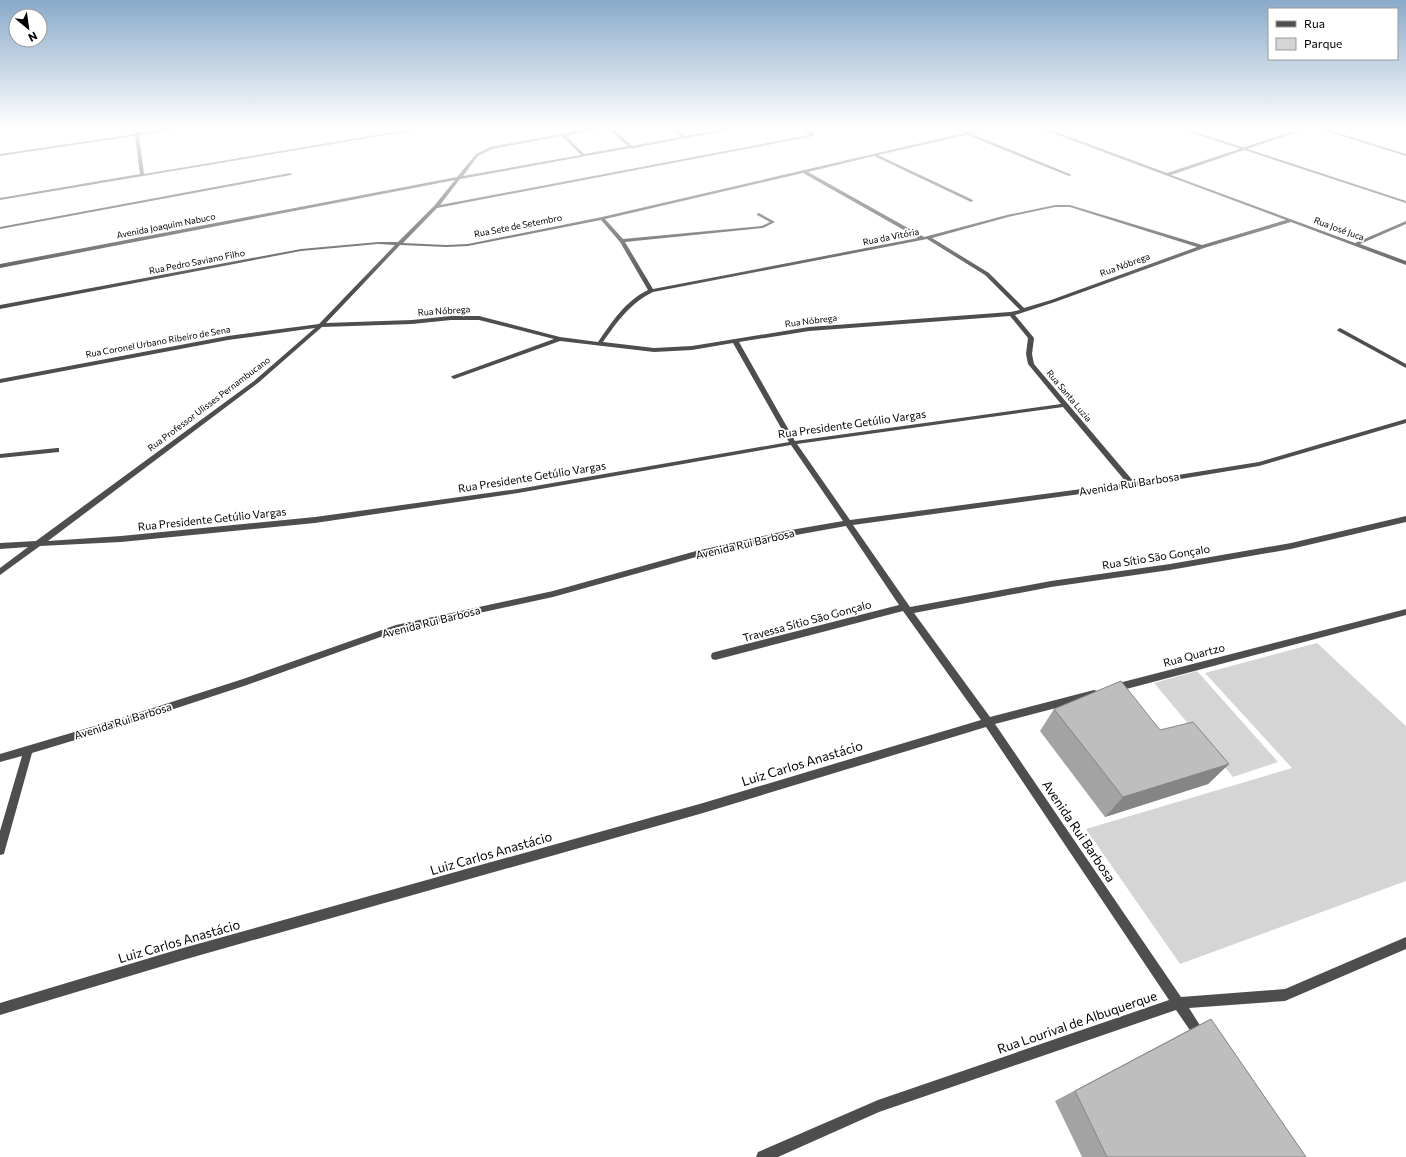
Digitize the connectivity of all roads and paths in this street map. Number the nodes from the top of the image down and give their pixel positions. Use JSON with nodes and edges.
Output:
{"nodes":[{"id":1,"x":105,"y":182,"type":"edge"},
{"id":2,"x":245,"y":182,"type":"edge"},
{"id":3,"x":438,"y":182,"type":"edge"},
{"id":4,"x":456,"y":182,"type":"edge"},
{"id":5,"x":568,"y":182,"type":"edge"},
{"id":6,"x":761,"y":182,"type":"edge"},
{"id":7,"x":823,"y":182,"type":"edge"},
{"id":8,"x":931,"y":182,"type":"edge"},
{"id":9,"x":1186,"y":182,"type":"edge"},
{"id":10,"x":1344,"y":182,"type":"edge"},
{"id":11,"x":0,"y":199,"type":"edge"},
{"id":12,"x":971,"y":201,"type":"dead end"},
{"id":13,"x":1406,"y":202,"type":"edge"},
{"id":14,"x":436,"y":207,"type":"junction"},
{"id":15,"x":759,"y":214,"type":"dead end"},
{"id":16,"x":602,"y":218,"type":"junction"},
{"id":17,"x":1292,"y":220,"type":"junction"},
{"id":18,"x":1406,"y":222,"type":"edge"},
{"id":19,"x":0,"y":228,"type":"edge"},
{"id":20,"x":926,"y":239,"type":"junction"},
{"id":21,"x":622,"y":242,"type":"junction"},
{"id":22,"x":398,"y":244,"type":"junction"},
{"id":23,"x":1356,"y":244,"type":"junction"},
{"id":24,"x":1202,"y":247,"type":"junction"},
{"id":25,"x":1406,"y":262,"type":"edge"},
{"id":26,"x":0,"y":266,"type":"edge"},
{"id":27,"x":651,"y":291,"type":"junction"},
{"id":28,"x":0,"y":307,"type":"edge"},
{"id":29,"x":1023,"y":310,"type":"junction"},
{"id":30,"x":1011,"y":314,"type":"junction"},
{"id":31,"x":321,"y":325,"type":"junction"},
{"id":32,"x":1340,"y":330,"type":"dead end"},
{"id":33,"x":560,"y":339,"type":"junction"},
{"id":34,"x":735,"y":341,"type":"junction"},
{"id":35,"x":599,"y":344,"type":"junction"},
{"id":36,"x":1406,"y":366,"type":"edge"},
{"id":37,"x":454,"y":377,"type":"dead end"},
{"id":38,"x":0,"y":381,"type":"edge"},
{"id":39,"x":1064,"y":405,"type":"junction"},
{"id":40,"x":1406,"y":421,"type":"edge"},
{"id":41,"x":792,"y":443,"type":"junction"},
{"id":42,"x":57,"y":450,"type":"dead end"},
{"id":43,"x":0,"y":456,"type":"edge"},
{"id":44,"x":1132,"y":485,"type":"junction"},
{"id":45,"x":1406,"y":519,"type":"edge"},
{"id":46,"x":847,"y":523,"type":"junction"},
{"id":47,"x":36,"y":545,"type":"junction"},
{"id":48,"x":0,"y":546,"type":"edge"},
{"id":49,"x":0,"y":572,"type":"edge"},
{"id":50,"x":906,"y":609,"type":"junction"},
{"id":51,"x":1406,"y":612,"type":"edge"},
{"id":52,"x":715,"y":656,"type":"dead end"},
{"id":53,"x":988,"y":722,"type":"junction"},
{"id":54,"x":28,"y":750,"type":"junction"},
{"id":55,"x":0,"y":758,"type":"edge"},
{"id":56,"x":0,"y":850,"type":"edge"},
{"id":57,"x":1406,"y":943,"type":"edge"},
{"id":58,"x":1178,"y":1003,"type":"junction"},
{"id":59,"x":0,"y":1008,"type":"edge"},
{"id":60,"x":1204,"y":1041,"type":"edge"},
{"id":61,"x":763,"y":1157,"type":"edge"}],
"edges":[{"from":1,"to":11,"type":"street"},
{"from":2,"to":19,"type":"street"},
{"from":3,"to":26,"type":"street","name":"Avenida Joaquim Nabuco"},
{"from":4,"to":14,"type":"street","name":"Rua Professor Ulisses Pernambucano"},
{"from":5,"to":14,"type":"street"},
{"from":6,"to":16,"type":"street","name":"Rua Sete de Setembro"},
{"from":7,"to":20,"type":"street"},
{"from":8,"to":12,"type":"street"},
{"from":9,"to":17,"type":"street","name":"Rua José Juca"},
{"from":10,"to":13,"type":"street"},
{"from":14,"to":22,"type":"street","name":"Rua Professor Ulisses Pernambucano"},
{"from":15,"to":21,"type":"street"},
{"from":16,"to":21,"type":"street"},
{"from":16,"to":22,"type":"street","name":"Rua Sete de Setembro"},
{"from":17,"to":23,"type":"street","name":"Rua José Juca"},
{"from":17,"to":24,"type":"street","name":"Rua Nóbrega"},
{"from":18,"to":23,"type":"street"},
{"from":20,"to":24,"type":"street","name":"Rua da Vitória"},
{"from":20,"to":27,"type":"street","name":"Rua da Vitória"},
{"from":20,"to":29,"type":"street"},
{"from":21,"to":27,"type":"street"},
{"from":22,"to":28,"type":"street","name":"Rua Pedro Saviano Filho"},
{"from":22,"to":31,"type":"street","name":"Rua Professor Ulisses Pernambucano"},
{"from":23,"to":25,"type":"street","name":"Rua José Juca"},
{"from":24,"to":29,"type":"street","name":"Rua Nóbrega"},
{"from":27,"to":35,"type":"street","name":"Rua da Vitória"},
{"from":29,"to":30,"type":"street","name":"Rua Nóbrega"},
{"from":30,"to":34,"type":"street","name":"Rua Nóbrega"},
{"from":30,"to":39,"type":"street","name":"Rua Santa Luzia"},
{"from":31,"to":33,"type":"street","name":"Rua Nóbrega"},
{"from":31,"to":38,"type":"street","name":"Rua Coronel Urbano Ribeiro de Sena"},
{"from":31,"to":47,"type":"street","name":"Rua Professor Ulisses Pernambucano"},
{"from":32,"to":36,"type":"street"},
{"from":33,"to":35,"type":"street","name":"Rua Nóbrega"},
{"from":33,"to":37,"type":"street"},
{"from":34,"to":35,"type":"street","name":"Rua Nóbrega"},
{"from":34,"to":41,"type":"street","name":"Avenida Rui Barbosa"},
{"from":39,"to":41,"type":"street","name":"Rua Presidente Getúlio Vargas"},
{"from":39,"to":44,"type":"street","name":"Rua Santa Luzia"},
{"from":40,"to":44,"type":"street","name":"Avenida Rui Barbosa"},
{"from":41,"to":46,"type":"street","name":"Avenida Rui Barbosa"},
{"from":41,"to":47,"type":"street","name":"Rua Presidente Getúlio Vargas"},
{"from":42,"to":43,"type":"street"},
{"from":44,"to":46,"type":"street","name":"Avenida Rui Barbosa"},
{"from":45,"to":50,"type":"street","name":"Rua Sítio São Gonçalo"},
{"from":46,"to":50,"type":"street","name":"Avenida Rui Barbosa"},
{"from":46,"to":54,"type":"street","name":"Avenida Rui Barbosa"},
{"from":47,"to":48,"type":"street","name":"Rua Presidente Getúlio Vargas"},
{"from":47,"to":49,"type":"street","name":"Rua Professor Ulisses Pernambucano"},
{"from":50,"to":52,"type":"street","name":"Travessa Sítio São Gonçalo"},
{"from":50,"to":53,"type":"street","name":"Avenida Rui Barbosa"},
{"from":51,"to":53,"type":"street","name":"Rua Quartzo"},
{"from":53,"to":58,"type":"street","name":"Avenida Rui Barbosa"},
{"from":53,"to":59,"type":"street","name":"Luiz Carlos Anastácio"},
{"from":54,"to":55,"type":"street","name":"Avenida Rui Barbosa"},
{"from":54,"to":56,"type":"street"},
{"from":57,"to":58,"type":"street","name":"Rua Lourival de Albuquerque"},
{"from":58,"to":60,"type":"street","name":"Avenida Rui Barbosa"},
{"from":58,"to":61,"type":"street","name":"Rua Lourival de Albuquerque"}]}
